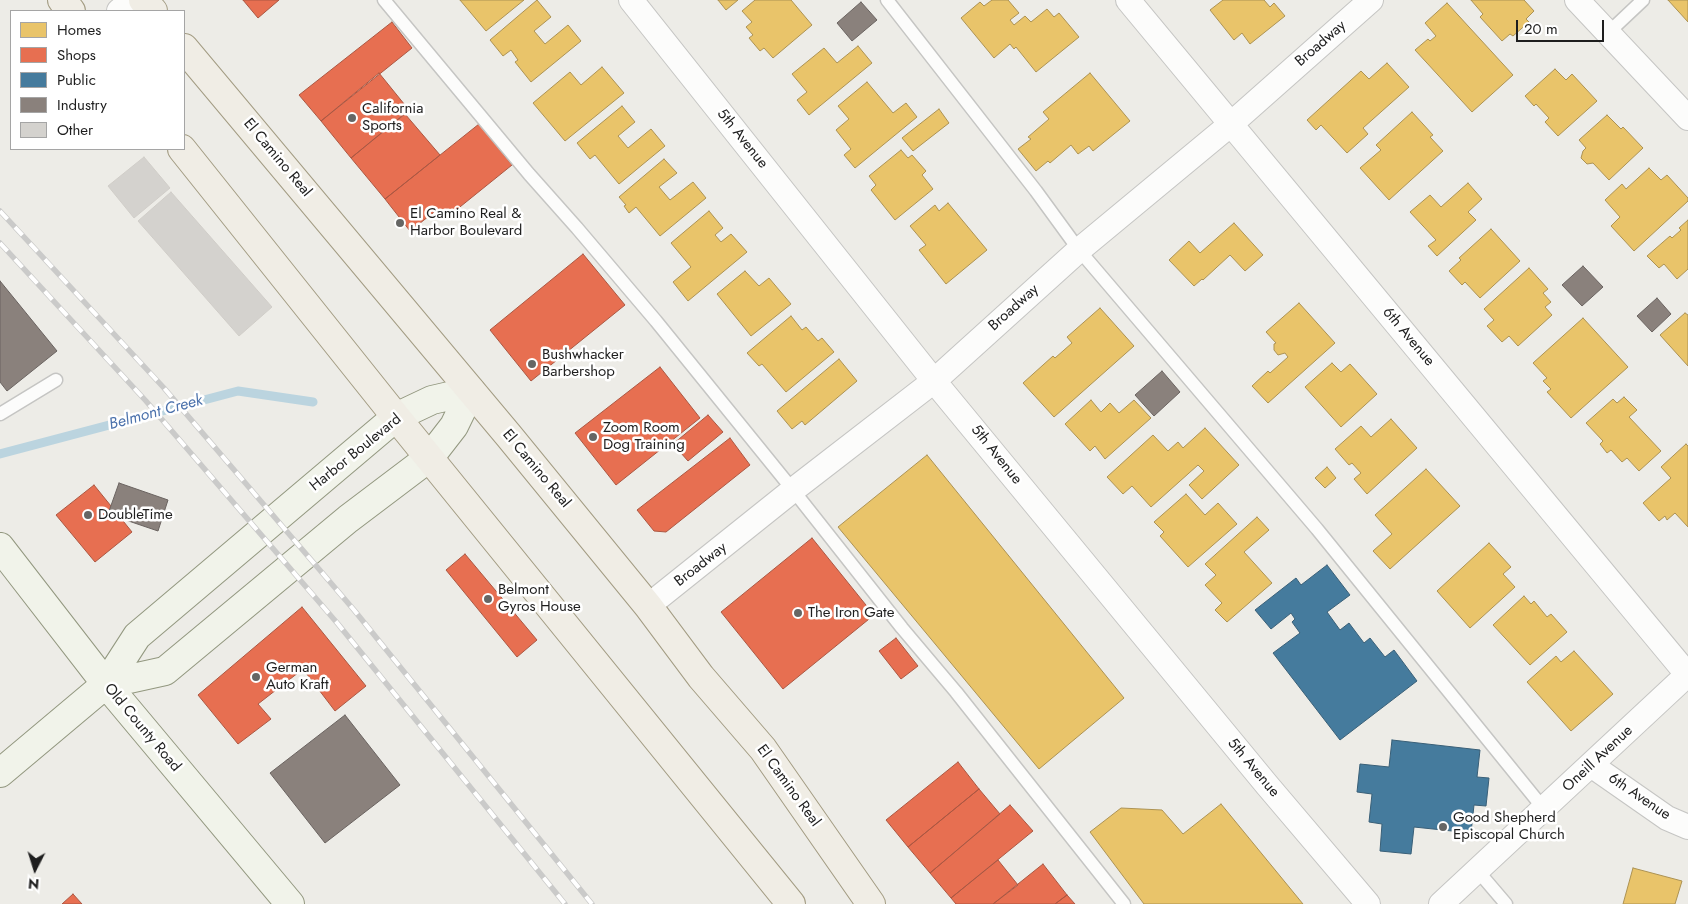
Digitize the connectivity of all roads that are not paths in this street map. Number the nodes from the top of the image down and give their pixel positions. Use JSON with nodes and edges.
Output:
{"nodes":[{"id":1,"x":62,"y":0,"type":"edge"},
{"id":2,"x":132,"y":0,"type":"edge"},
{"id":3,"x":143,"y":0,"type":"edge"},
{"id":4,"x":384,"y":0,"type":"edge"},
{"id":5,"x":631,"y":0,"type":"edge"},
{"id":6,"x":888,"y":0,"type":"edge"},
{"id":7,"x":1128,"y":0,"type":"edge"},
{"id":8,"x":1371,"y":0,"type":"edge"},
{"id":9,"x":1577,"y":0,"type":"edge"},
{"id":10,"x":1643,"y":0,"type":"edge"},
{"id":11,"x":70,"y":10,"type":"edge"},
{"id":12,"x":120,"y":10,"type":"edge"},
{"id":13,"x":152,"y":10,"type":"edge"},
{"id":14,"x":1608,"y":33,"type":"junction"},
{"id":15,"x":185,"y":49,"type":"edge"},
{"id":16,"x":1688,"y":118,"type":"edge"},
{"id":17,"x":1230,"y":124,"type":"junction"},
{"id":18,"x":183,"y":150,"type":"edge"},
{"id":19,"x":1079,"y":250,"type":"junction"},
{"id":20,"x":56,"y":380,"type":"dead end"},
{"id":21,"x":934,"y":381,"type":"junction"},
{"id":22,"x":471,"y":391,"type":"junction"},
{"id":23,"x":0,"y":414,"type":"edge"},
{"id":24,"x":396,"y":417,"type":"junction"},
{"id":25,"x":430,"y":458,"type":"junction"},
{"id":26,"x":794,"y":490,"type":"junction"},
{"id":27,"x":0,"y":547,"type":"edge"},
{"id":28,"x":648,"y":606,"type":"junction"},
{"id":29,"x":1688,"y":674,"type":"edge"},
{"id":30,"x":106,"y":684,"type":"junction"},
{"id":31,"x":1591,"y":765,"type":"junction"},
{"id":32,"x":0,"y":773,"type":"edge"},
{"id":33,"x":1544,"y":809,"type":"junction"},
{"id":34,"x":1688,"y":827,"type":"edge"},
{"id":35,"x":1477,"y":870,"type":"junction"},
{"id":36,"x":290,"y":904,"type":"edge"},
{"id":37,"x":791,"y":904,"type":"edge"},
{"id":38,"x":872,"y":904,"type":"edge"},
{"id":39,"x":1124,"y":904,"type":"edge"},
{"id":40,"x":1368,"y":904,"type":"edge"},
{"id":41,"x":1441,"y":904,"type":"edge"},
{"id":42,"x":1506,"y":904,"type":"edge"}],
"edges":[{"from":1,"to":11,"type":"main road"},
{"from":2,"to":12,"type":"street"},
{"from":3,"to":13,"type":"main road"},
{"from":4,"to":26,"type":"lane"},
{"from":5,"to":21,"type":"street","name":"5th Avenue"},
{"from":6,"to":19,"type":"lane"},
{"from":7,"to":17,"type":"street","name":"6th Avenue"},
{"from":8,"to":17,"type":"street","name":"Broadway"},
{"from":9,"to":14,"type":"street"},
{"from":10,"to":14,"type":"lane"},
{"from":14,"to":16,"type":"street"},
{"from":15,"to":22,"type":"main road","name":"El Camino Real"},
{"from":17,"to":19,"type":"street","name":"Broadway"},
{"from":17,"to":29,"type":"street","name":"6th Avenue"},
{"from":18,"to":24,"type":"main road"},
{"from":19,"to":21,"type":"street","name":"Broadway"},
{"from":19,"to":33,"type":"lane"},
{"from":20,"to":23,"type":"lane"},
{"from":21,"to":26,"type":"street","name":"Broadway"},
{"from":21,"to":40,"type":"street","name":"5th Avenue"},
{"from":22,"to":24,"type":"main road","name":"Harbor Boulevard"},
{"from":22,"to":25,"type":"main road","name":"Harbor Boulevard"},
{"from":22,"to":28,"type":"main road","name":"El Camino Real"},
{"from":24,"to":25,"type":"main road"},
{"from":24,"to":30,"type":"main road","name":"Harbor Boulevard"},
{"from":25,"to":30,"type":"main road","name":"Harbor Boulevard"},
{"from":25,"to":37,"type":"main road"},
{"from":26,"to":28,"type":"street","name":"Broadway"},
{"from":26,"to":39,"type":"lane"},
{"from":27,"to":30,"type":"main road","name":"Old County Road"},
{"from":28,"to":38,"type":"main road","name":"El Camino Real"},
{"from":29,"to":31,"type":"street","name":"Oneill Avenue"},
{"from":30,"to":32,"type":"main road","name":"Harbor Boulevard"},
{"from":30,"to":36,"type":"main road","name":"Old County Road"},
{"from":31,"to":33,"type":"street","name":"Oneill Avenue"},
{"from":31,"to":34,"type":"street","name":"6th Avenue"},
{"from":33,"to":35,"type":"street","name":"Oneill Avenue"},
{"from":35,"to":41,"type":"street","name":"Oneill Avenue"},
{"from":35,"to":42,"type":"lane"}]}
